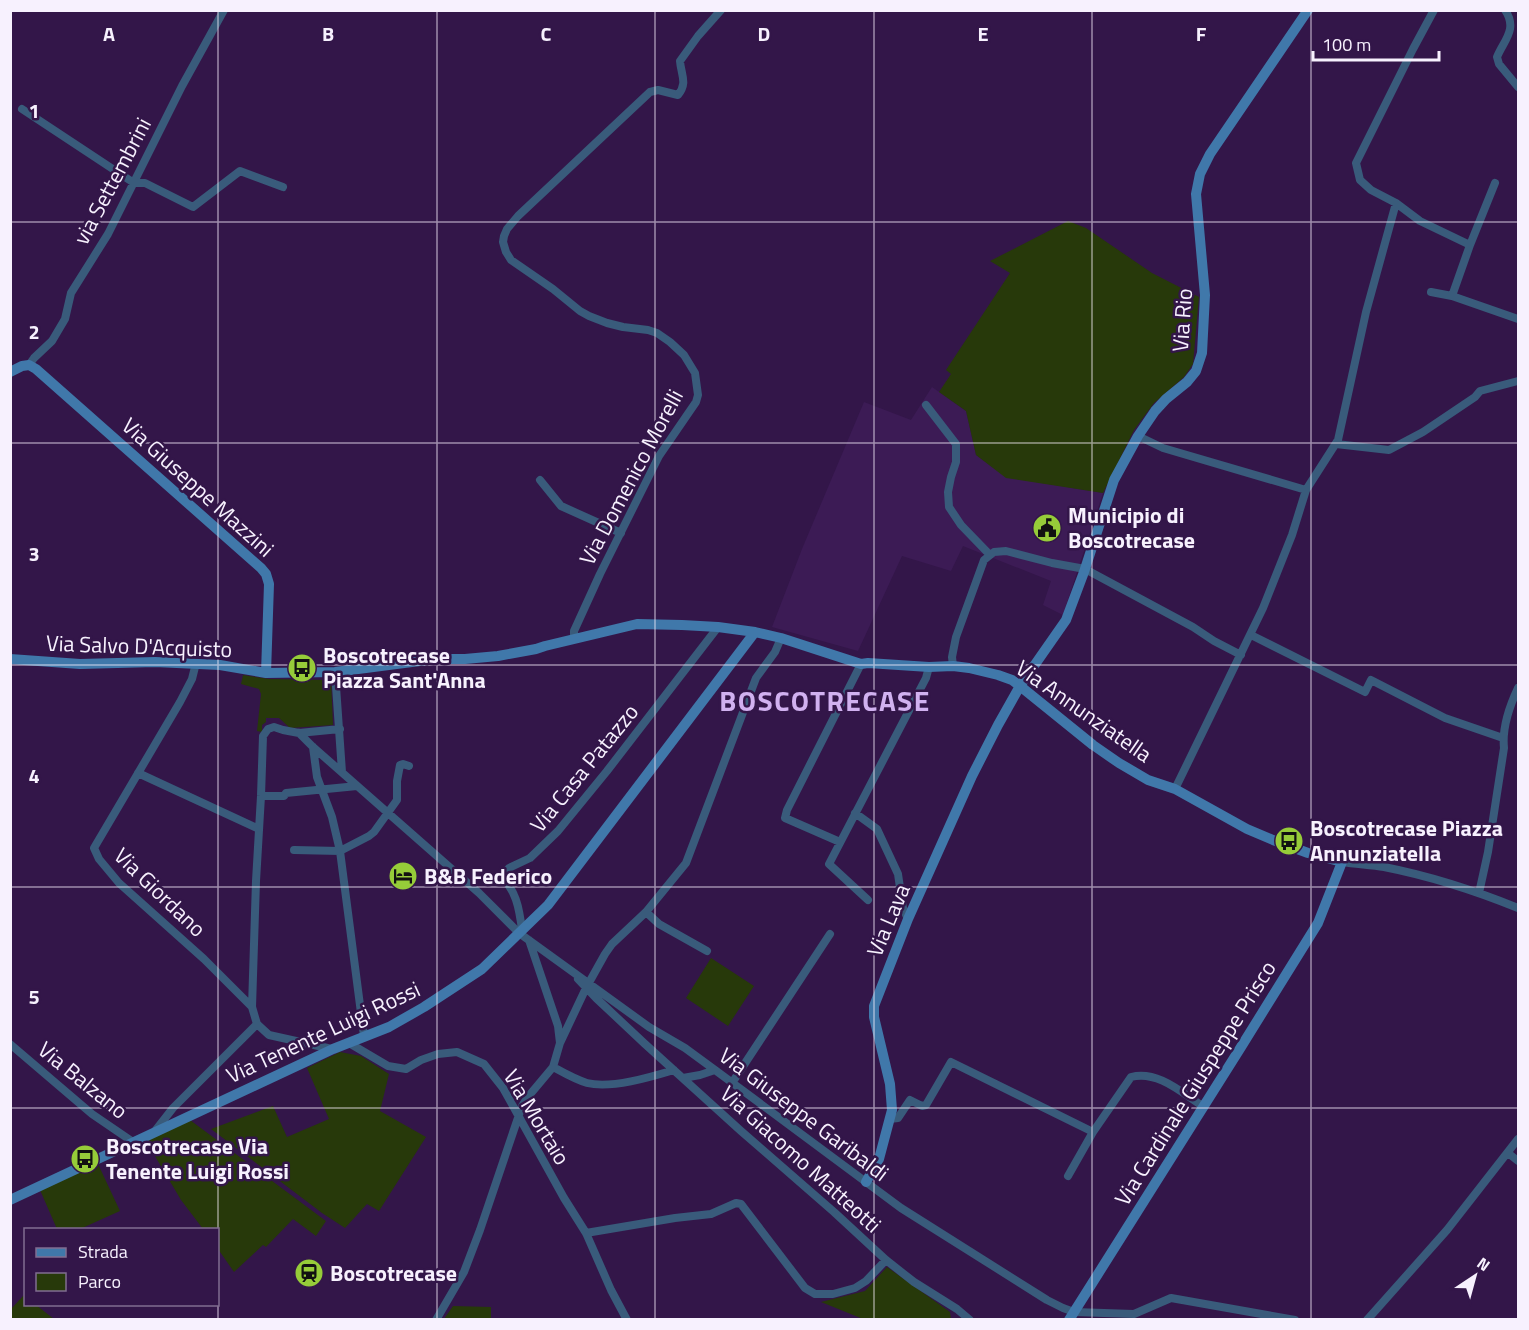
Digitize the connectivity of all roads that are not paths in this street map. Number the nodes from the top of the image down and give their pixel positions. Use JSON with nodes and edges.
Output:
{"nodes":[{"id":1,"x":224,"y":10,"type":"edge"},
{"id":2,"x":721,"y":10,"type":"edge"},
{"id":3,"x":1308,"y":10,"type":"edge"},
{"id":4,"x":1434,"y":10,"type":"edge"},
{"id":5,"x":1504,"y":10,"type":"edge"},
{"id":6,"x":1518,"y":87,"type":"edge"},
{"id":7,"x":22,"y":109,"type":"dead end"},
{"id":8,"x":134,"y":183,"type":"junction"},
{"id":9,"x":1495,"y":183,"type":"dead end"},
{"id":10,"x":283,"y":188,"type":"dead end"},
{"id":11,"x":1396,"y":203,"type":"junction"},
{"id":12,"x":1470,"y":245,"type":"junction"},
{"id":13,"x":1431,"y":292,"type":"dead end"},
{"id":14,"x":1452,"y":296,"type":"junction"},
{"id":15,"x":1518,"y":319,"type":"edge"},
{"id":16,"x":29,"y":365,"type":"junction"},
{"id":17,"x":10,"y":372,"type":"edge"},
{"id":18,"x":1518,"y":381,"type":"edge"},
{"id":19,"x":926,"y":405,"type":"dead end"},
{"id":20,"x":1138,"y":436,"type":"junction"},
{"id":21,"x":1336,"y":444,"type":"junction"},
{"id":22,"x":540,"y":480,"type":"dead end"},
{"id":23,"x":1306,"y":490,"type":"junction"},
{"id":24,"x":621,"y":533,"type":"junction"},
{"id":25,"x":990,"y":555,"type":"junction"},
{"id":26,"x":1085,"y":569,"type":"junction"},
{"id":27,"x":718,"y":627,"type":"junction"},
{"id":28,"x":755,"y":632,"type":"junction"},
{"id":29,"x":1251,"y":635,"type":"junction"},
{"id":30,"x":781,"y":638,"type":"junction"},
{"id":31,"x":574,"y":639,"type":"junction"},
{"id":32,"x":1240,"y":656,"type":"junction"},
{"id":33,"x":10,"y":659,"type":"edge"},
{"id":34,"x":196,"y":663,"type":"junction"},
{"id":35,"x":861,"y":664,"type":"junction"},
{"id":36,"x":953,"y":666,"type":"junction"},
{"id":37,"x":929,"y":667,"type":"junction"},
{"id":38,"x":335,"y":672,"type":"junction"},
{"id":39,"x":266,"y":673,"type":"junction"},
{"id":40,"x":1020,"y":686,"type":"junction"},
{"id":41,"x":1518,"y":688,"type":"edge"},
{"id":42,"x":340,"y":729,"type":"junction"},
{"id":43,"x":299,"y":733,"type":"junction"},
{"id":44,"x":1503,"y":738,"type":"junction"},
{"id":45,"x":313,"y":747,"type":"junction"},
{"id":46,"x":409,"y":766,"type":"dead end"},
{"id":47,"x":342,"y":772,"type":"junction"},
{"id":48,"x":138,"y":773,"type":"junction"},
{"id":49,"x":357,"y":786,"type":"junction"},
{"id":50,"x":1175,"y":789,"type":"junction"},
{"id":51,"x":321,"y":790,"type":"junction"},
{"id":52,"x":261,"y":796,"type":"junction"},
{"id":53,"x":389,"y":813,"type":"junction"},
{"id":54,"x":855,"y":813,"type":"junction"},
{"id":55,"x":259,"y":829,"type":"junction"},
{"id":56,"x":840,"y":842,"type":"junction"},
{"id":57,"x":294,"y":850,"type":"dead end"},
{"id":58,"x":340,"y":851,"type":"junction"},
{"id":59,"x":1342,"y":862,"type":"junction"},
{"id":60,"x":1479,"y":893,"type":"junction"},
{"id":61,"x":868,"y":900,"type":"dead end"},
{"id":62,"x":1518,"y":908,"type":"edge"},
{"id":63,"x":646,"y":912,"type":"junction"},
{"id":64,"x":908,"y":919,"type":"junction"},
{"id":65,"x":523,"y":933,"type":"junction"},
{"id":66,"x":830,"y":934,"type":"dead end"},
{"id":67,"x":706,"y":951,"type":"dead end"},
{"id":68,"x":587,"y":986,"type":"junction"},
{"id":69,"x":252,"y":1007,"type":"junction"},
{"id":70,"x":256,"y":1024,"type":"junction"},
{"id":71,"x":364,"y":1036,"type":"junction"},
{"id":72,"x":349,"y":1043,"type":"junction"},
{"id":73,"x":560,"y":1043,"type":"junction"},
{"id":74,"x":10,"y":1044,"type":"edge"},
{"id":75,"x":333,"y":1049,"type":"junction"},
{"id":76,"x":554,"y":1067,"type":"junction"},
{"id":77,"x":674,"y":1070,"type":"junction"},
{"id":78,"x":715,"y":1070,"type":"junction"},
{"id":79,"x":683,"y":1078,"type":"junction"},
{"id":80,"x":732,"y":1083,"type":"junction"},
{"id":81,"x":1203,"y":1107,"type":"junction"},
{"id":82,"x":518,"y":1116,"type":"junction"},
{"id":83,"x":890,"y":1119,"type":"junction"},
{"id":84,"x":154,"y":1132,"type":"junction"},
{"id":85,"x":1093,"y":1132,"type":"junction"},
{"id":86,"x":1518,"y":1139,"type":"edge"},
{"id":87,"x":133,"y":1142,"type":"junction"},
{"id":88,"x":1508,"y":1153,"type":"junction"},
{"id":89,"x":1518,"y":1161,"type":"edge"},
{"id":90,"x":1068,"y":1176,"type":"dead end"},
{"id":91,"x":866,"y":1182,"type":"junction"},
{"id":92,"x":10,"y":1200,"type":"edge"},
{"id":93,"x":586,"y":1233,"type":"junction"},
{"id":94,"x":886,"y":1260,"type":"junction"},
{"id":95,"x":1072,"y":1316,"type":"edge"},
{"id":96,"x":1134,"y":1317,"type":"edge"},
{"id":97,"x":436,"y":1320,"type":"edge"},
{"id":98,"x":627,"y":1320,"type":"edge"},
{"id":99,"x":969,"y":1320,"type":"edge"},
{"id":100,"x":1295,"y":1320,"type":"edge"},
{"id":101,"x":1366,"y":1320,"type":"edge"}],
"edges":[{"from":1,"to":8,"type":"street","name":"via Settembrini"},
{"from":2,"to":24,"type":"street","name":"Via Domenico Morelli"},
{"from":3,"to":20,"type":"street","name":"Via Rio"},
{"from":4,"to":11,"type":"street"},
{"from":5,"to":6,"type":"street"},
{"from":7,"to":8,"type":"street"},
{"from":8,"to":10,"type":"street"},
{"from":8,"to":16,"type":"street","name":"via Settembrini"},
{"from":9,"to":12,"type":"street"},
{"from":11,"to":12,"type":"street"},
{"from":11,"to":21,"type":"street"},
{"from":12,"to":14,"type":"street"},
{"from":13,"to":14,"type":"street"},
{"from":14,"to":15,"type":"street"},
{"from":16,"to":17,"type":"street"},
{"from":16,"to":39,"type":"street","name":"Via Giuseppe Mazzini"},
{"from":18,"to":21,"type":"street"},
{"from":19,"to":25,"type":"street"},
{"from":20,"to":23,"type":"street"},
{"from":20,"to":26,"type":"street","name":"Via Rio"},
{"from":21,"to":23,"type":"street"},
{"from":22,"to":24,"type":"street"},
{"from":23,"to":29,"type":"street"},
{"from":24,"to":31,"type":"street","name":"Via Domenico Morelli"},
{"from":25,"to":26,"type":"street"},
{"from":25,"to":36,"type":"street"},
{"from":26,"to":32,"type":"street"},
{"from":26,"to":40,"type":"street","name":"Via Rio"},
{"from":27,"to":28,"type":"street","name":"Via Annunziatella"},
{"from":27,"to":31,"type":"street","name":"Via Annunziatella"},
{"from":27,"to":65,"type":"street","name":"Via Casa Patazzo"},
{"from":28,"to":30,"type":"street","name":"Via Annunziatella"},
{"from":28,"to":65,"type":"street","name":"Via Tenente Luigi Rossi"},
{"from":29,"to":32,"type":"street"},
{"from":29,"to":44,"type":"street"},
{"from":30,"to":35,"type":"street","name":"Via Annunziatella"},
{"from":30,"to":63,"type":"street"},
{"from":31,"to":38,"type":"street","name":"Via Salvo D'Acquisto"},
{"from":32,"to":50,"type":"street"},
{"from":33,"to":34,"type":"street","name":"Via Salvo D'Acquisto"},
{"from":34,"to":39,"type":"street","name":"Via Salvo D'Acquisto"},
{"from":34,"to":48,"type":"street","name":"Via Giordano"},
{"from":35,"to":37,"type":"street","name":"Via Annunziatella"},
{"from":35,"to":56,"type":"street"},
{"from":36,"to":37,"type":"street","name":"Via Annunziatella"},
{"from":36,"to":40,"type":"street","name":"Via Annunziatella"},
{"from":37,"to":54,"type":"street"},
{"from":38,"to":39,"type":"street","name":"Via Salvo D'Acquisto"},
{"from":38,"to":42,"type":"street"},
{"from":40,"to":50,"type":"street","name":"Via Annunziatella"},
{"from":40,"to":64,"type":"street","name":"Via Lava"},
{"from":41,"to":44,"type":"street"},
{"from":42,"to":43,"type":"street"},
{"from":42,"to":47,"type":"street"},
{"from":43,"to":45,"type":"street"},
{"from":43,"to":52,"type":"street"},
{"from":44,"to":60,"type":"street"},
{"from":45,"to":47,"type":"street"},
{"from":45,"to":51,"type":"street"},
{"from":46,"to":53,"type":"street"},
{"from":47,"to":49,"type":"street"},
{"from":48,"to":55,"type":"street"},
{"from":48,"to":69,"type":"street","name":"Via Giordano"},
{"from":49,"to":51,"type":"street"},
{"from":49,"to":53,"type":"street"},
{"from":50,"to":59,"type":"street","name":"Via Annunziatella"},
{"from":51,"to":52,"type":"street"},
{"from":51,"to":58,"type":"street"},
{"from":52,"to":55,"type":"street"},
{"from":53,"to":58,"type":"street"},
{"from":53,"to":65,"type":"street"},
{"from":54,"to":56,"type":"street"},
{"from":54,"to":64,"type":"street"},
{"from":55,"to":69,"type":"street"},
{"from":56,"to":61,"type":"street"},
{"from":57,"to":58,"type":"street"},
{"from":58,"to":71,"type":"street"},
{"from":59,"to":60,"type":"street"},
{"from":59,"to":81,"type":"street","name":"Via Cardinale Giuspeppe Prisco"},
{"from":60,"to":62,"type":"street"},
{"from":63,"to":67,"type":"street"},
{"from":63,"to":68,"type":"street"},
{"from":64,"to":83,"type":"street","name":"Via Lava"},
{"from":65,"to":68,"type":"street","name":"Via Giacomo Matteotti"},
{"from":65,"to":71,"type":"street","name":"Via Tenente Luigi Rossi"},
{"from":65,"to":73,"type":"street"},
{"from":66,"to":80,"type":"street"},
{"from":68,"to":73,"type":"street"},
{"from":68,"to":77,"type":"street","name":"Via Giacomo Matteotti"},
{"from":68,"to":78,"type":"street","name":"Via Giuseppe Garibaldi"},
{"from":69,"to":70,"type":"street"},
{"from":70,"to":75,"type":"street"},
{"from":70,"to":84,"type":"street"},
{"from":71,"to":72,"type":"street","name":"Via Tenente Luigi Rossi"},
{"from":72,"to":75,"type":"street","name":"Via Tenente Luigi Rossi"},
{"from":72,"to":82,"type":"street","name":"Via Mortaio"},
{"from":73,"to":76,"type":"street"},
{"from":74,"to":87,"type":"street","name":"Via Balzano"},
{"from":75,"to":84,"type":"street","name":"Via Tenente Luigi Rossi"},
{"from":76,"to":77,"type":"street"},
{"from":76,"to":82,"type":"street"},
{"from":77,"to":79,"type":"street","name":"Via Giacomo Matteotti"},
{"from":78,"to":79,"type":"street"},
{"from":78,"to":80,"type":"street","name":"Via Giuseppe Garibaldi"},
{"from":79,"to":94,"type":"street","name":"Via Giacomo Matteotti"},
{"from":80,"to":91,"type":"street","name":"Via Giuseppe Garibaldi"},
{"from":81,"to":85,"type":"street"},
{"from":81,"to":95,"type":"street","name":"Via Cardinale Giuspeppe Prisco"},
{"from":82,"to":93,"type":"street","name":"Via Mortaio"},
{"from":82,"to":97,"type":"street"},
{"from":83,"to":85,"type":"street"},
{"from":83,"to":91,"type":"street","name":"Via Lava"},
{"from":84,"to":87,"type":"street","name":"Via Tenente Luigi Rossi"},
{"from":85,"to":90,"type":"street"},
{"from":86,"to":88,"type":"street"},
{"from":87,"to":92,"type":"street","name":"Via Tenente Luigi Rossi"},
{"from":88,"to":89,"type":"street"},
{"from":88,"to":101,"type":"street"},
{"from":91,"to":95,"type":"street","name":"Via Giuseppe Garibaldi"},
{"from":93,"to":94,"type":"street"},
{"from":93,"to":98,"type":"street","name":"Via Mortaio"},
{"from":94,"to":99,"type":"street","name":"Via Giacomo Matteotti"},
{"from":95,"to":96,"type":"street"},
{"from":96,"to":100,"type":"street"}]}
